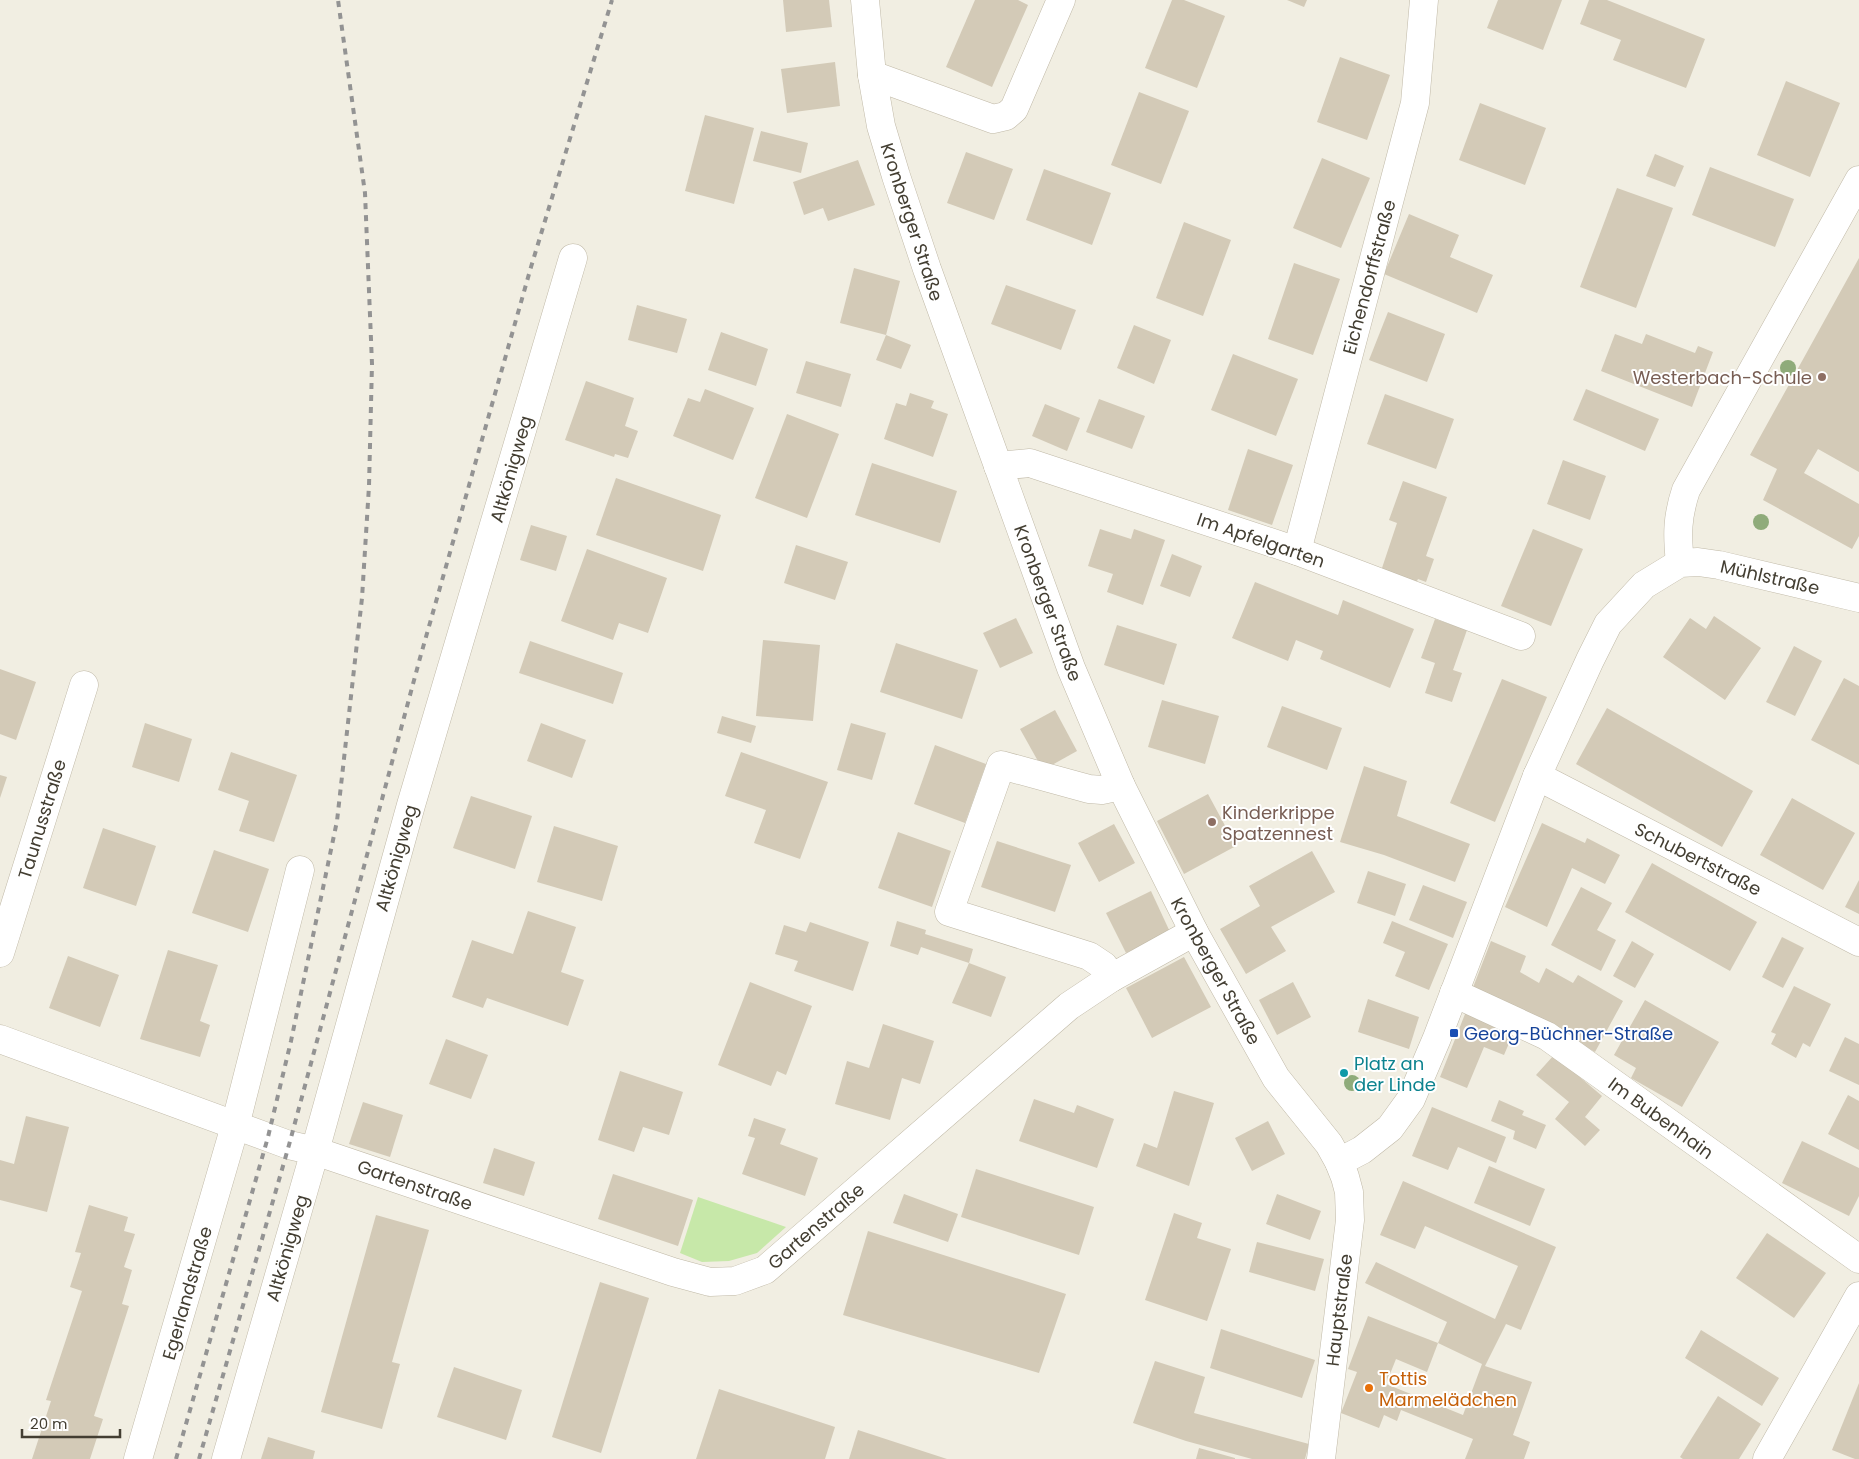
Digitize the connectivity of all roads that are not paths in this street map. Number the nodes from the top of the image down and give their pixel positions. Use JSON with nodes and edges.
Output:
{"nodes":[{"id":1,"x":865,"y":0,"type":"edge"},
{"id":2,"x":1061,"y":0,"type":"edge"},
{"id":3,"x":1424,"y":0,"type":"edge"},
{"id":4,"x":872,"y":75,"type":"junction"},
{"id":5,"x":1859,"y":180,"type":"edge"},
{"id":6,"x":573,"y":258,"type":"dead end"},
{"id":7,"x":998,"y":466,"type":"junction"},
{"id":8,"x":1297,"y":551,"type":"junction"},
{"id":9,"x":1680,"y":563,"type":"junction"},
{"id":10,"x":1859,"y":598,"type":"edge"},
{"id":11,"x":1521,"y":636,"type":"dead end"},
{"id":12,"x":84,"y":685,"type":"dead end"},
{"id":13,"x":1537,"y":776,"type":"junction"},
{"id":14,"x":1120,"y":786,"type":"junction"},
{"id":15,"x":300,"y":870,"type":"dead end"},
{"id":16,"x":1194,"y":932,"type":"junction"},
{"id":17,"x":1859,"y":942,"type":"edge"},
{"id":18,"x":0,"y":953,"type":"edge"},
{"id":19,"x":1111,"y":978,"type":"junction"},
{"id":20,"x":1454,"y":993,"type":"junction"},
{"id":21,"x":0,"y":1038,"type":"edge"},
{"id":22,"x":235,"y":1126,"type":"junction"},
{"id":23,"x":315,"y":1151,"type":"junction"},
{"id":24,"x":1339,"y":1162,"type":"junction"},
{"id":25,"x":1859,"y":1259,"type":"edge"},
{"id":26,"x":1859,"y":1296,"type":"edge"},
{"id":27,"x":138,"y":1459,"type":"edge"},
{"id":28,"x":226,"y":1459,"type":"edge"},
{"id":29,"x":1321,"y":1459,"type":"edge"},
{"id":30,"x":1767,"y":1459,"type":"edge"}],
"edges":[{"from":1,"to":4,"type":"street","name":"Kronberger Straße"},
{"from":2,"to":4,"type":"street"},
{"from":3,"to":8,"type":"street","name":"Eichendorffstraße"},
{"from":4,"to":7,"type":"street","name":"Kronberger Straße"},
{"from":5,"to":9,"type":"street"},
{"from":6,"to":23,"type":"street","name":"Altkönigweg"},
{"from":7,"to":8,"type":"street","name":"Im Apfelgarten"},
{"from":7,"to":14,"type":"street","name":"Kronberger Straße"},
{"from":8,"to":11,"type":"street","name":"Im Apfelgarten"},
{"from":9,"to":10,"type":"street","name":"Mühlstraße"},
{"from":9,"to":13,"type":"street"},
{"from":12,"to":18,"type":"street","name":"Taunusstraße"},
{"from":13,"to":17,"type":"street","name":"Schubertstraße"},
{"from":13,"to":20,"type":"street"},
{"from":14,"to":16,"type":"street","name":"Kronberger Straße"},
{"from":14,"to":19,"type":"street"},
{"from":15,"to":22,"type":"street"},
{"from":16,"to":19,"type":"street","name":"Gartenstraße"},
{"from":16,"to":24,"type":"street","name":"Kronberger Straße"},
{"from":19,"to":23,"type":"street","name":"Gartenstraße"},
{"from":20,"to":24,"type":"street"},
{"from":20,"to":25,"type":"street","name":"Im Bubenhain"},
{"from":21,"to":22,"type":"street"},
{"from":22,"to":23,"type":"street"},
{"from":22,"to":27,"type":"street","name":"Egerlandstraße"},
{"from":23,"to":28,"type":"street","name":"Altkönigweg"},
{"from":24,"to":29,"type":"street","name":"Hauptstraße"},
{"from":26,"to":30,"type":"street"}]}
